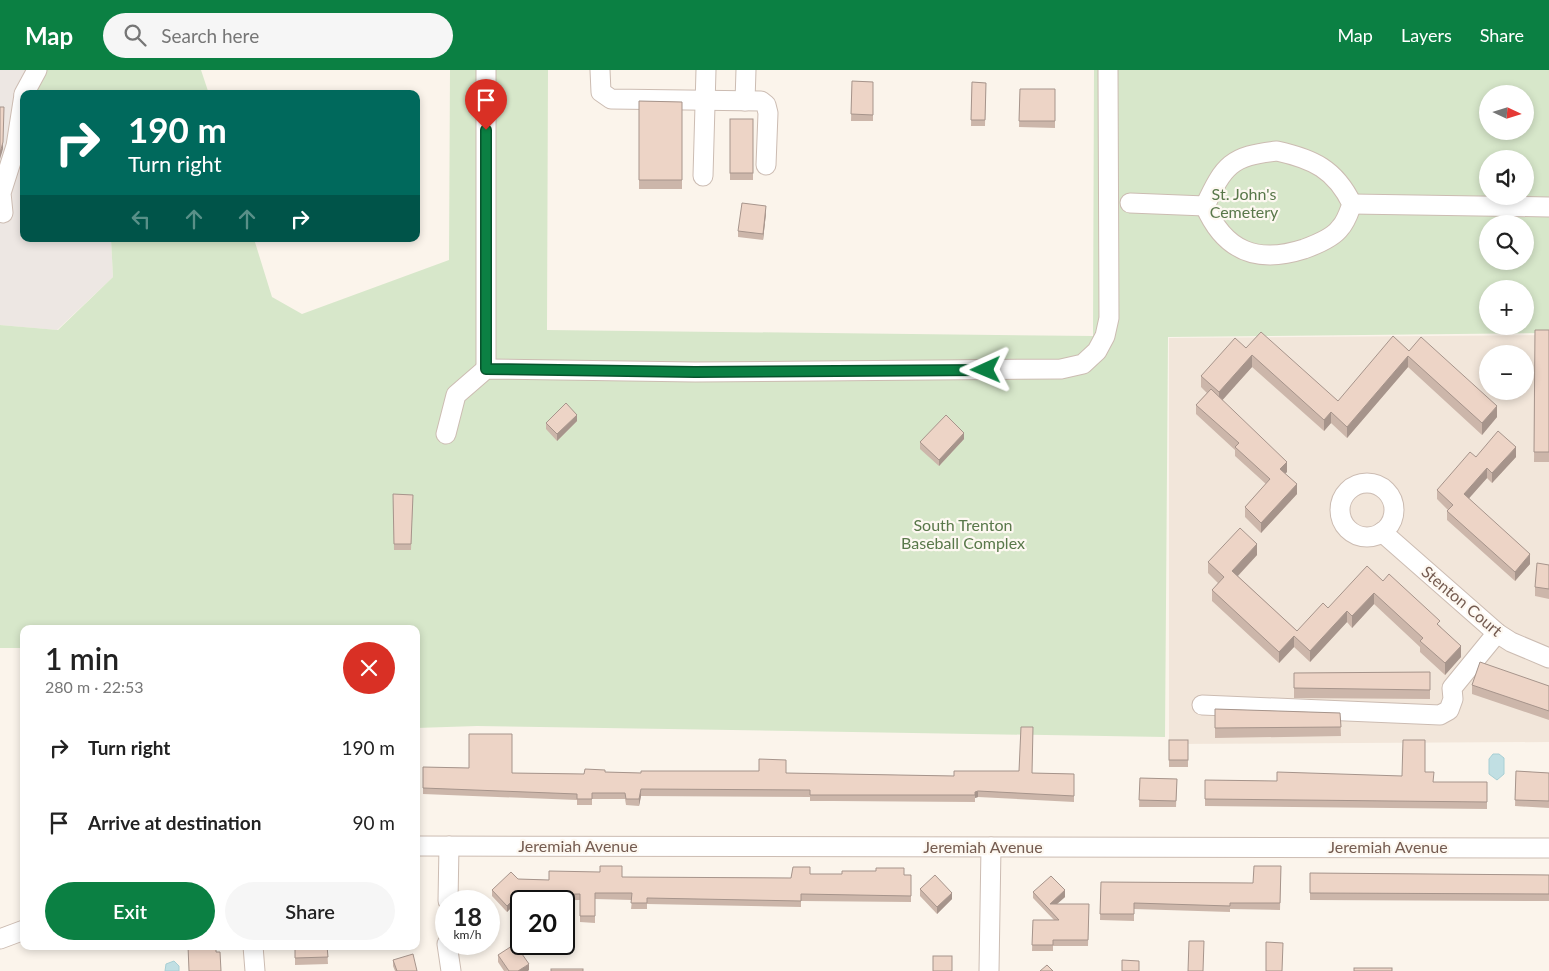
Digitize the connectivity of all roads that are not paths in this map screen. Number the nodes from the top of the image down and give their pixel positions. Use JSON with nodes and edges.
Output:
{"nodes":[{"id":1,"x":37,"y":70,"type":"edge"},
{"id":2,"x":486,"y":70,"type":"edge"},
{"id":3,"x":600,"y":70,"type":"edge"},
{"id":4,"x":706,"y":70,"type":"edge"},
{"id":5,"x":746,"y":70,"type":"edge"},
{"id":6,"x":1108,"y":70,"type":"edge"},
{"id":7,"x":26,"y":90,"type":"edge"},
{"id":8,"x":705,"y":100,"type":"junction"},
{"id":9,"x":745,"y":100,"type":"junction"},
{"id":10,"x":20,"y":116,"type":"edge"},
{"id":11,"x":766,"y":165,"type":"dead end"},
{"id":12,"x":703,"y":176,"type":"dead end"},
{"id":13,"x":1130,"y":203,"type":"dead end"},
{"id":14,"x":1352,"y":204,"type":"junction"},
{"id":15,"x":1205,"y":206,"type":"junction"},
{"id":16,"x":1549,"y":207,"type":"edge"},
{"id":17,"x":3,"y":213,"type":"dead end"},
{"id":18,"x":486,"y":369,"type":"junction"},
{"id":19,"x":446,"y":434,"type":"dead end"},
{"id":20,"x":1382,"y":532,"type":"dead end"},
{"id":21,"x":1497,"y":633,"type":"junction"},
{"id":22,"x":1549,"y":658,"type":"edge"},
{"id":23,"x":1202,"y":705,"type":"dead end"},
{"id":24,"x":420,"y":846,"type":"edge"},
{"id":25,"x":449,"y":846,"type":"junction"},
{"id":26,"x":990,"y":846,"type":"junction"},
{"id":27,"x":1549,"y":848,"type":"edge"},
{"id":28,"x":448,"y":890,"type":"edge"},
{"id":29,"x":20,"y":931,"type":"edge"},
{"id":30,"x":0,"y":938,"type":"edge"},
{"id":31,"x":253,"y":950,"type":"edge"},
{"id":32,"x":449,"y":955,"type":"edge"},
{"id":33,"x":255,"y":971,"type":"edge"},
{"id":34,"x":451,"y":971,"type":"edge"},
{"id":35,"x":990,"y":971,"type":"edge"}],
"edges":[{"from":1,"to":7,"type":"street"},
{"from":2,"to":18,"type":"street"},
{"from":3,"to":8,"type":"street"},
{"from":4,"to":8,"type":"street"},
{"from":5,"to":9,"type":"street"},
{"from":6,"to":18,"type":"street"},
{"from":8,"to":9,"type":"street"},
{"from":8,"to":12,"type":"street"},
{"from":9,"to":11,"type":"street"},
{"from":10,"to":17,"type":"street"},
{"from":13,"to":15,"type":"street"},
{"from":14,"to":15,"type":"street"},
{"from":14,"to":15,"type":"street"},
{"from":14,"to":16,"type":"street"},
{"from":18,"to":19,"type":"street"},
{"from":20,"to":21,"type":"street","name":"Stenton Court"},
{"from":21,"to":22,"type":"street","name":"Stenton Court"},
{"from":21,"to":23,"type":"street"},
{"from":24,"to":25,"type":"street","name":"Jeremiah Avenue"},
{"from":25,"to":26,"type":"street","name":"Jeremiah Avenue"},
{"from":25,"to":28,"type":"street"},
{"from":26,"to":27,"type":"street","name":"Jeremiah Avenue"},
{"from":26,"to":35,"type":"street"},
{"from":29,"to":30,"type":"street"},
{"from":31,"to":33,"type":"street"},
{"from":32,"to":34,"type":"street"}]}
